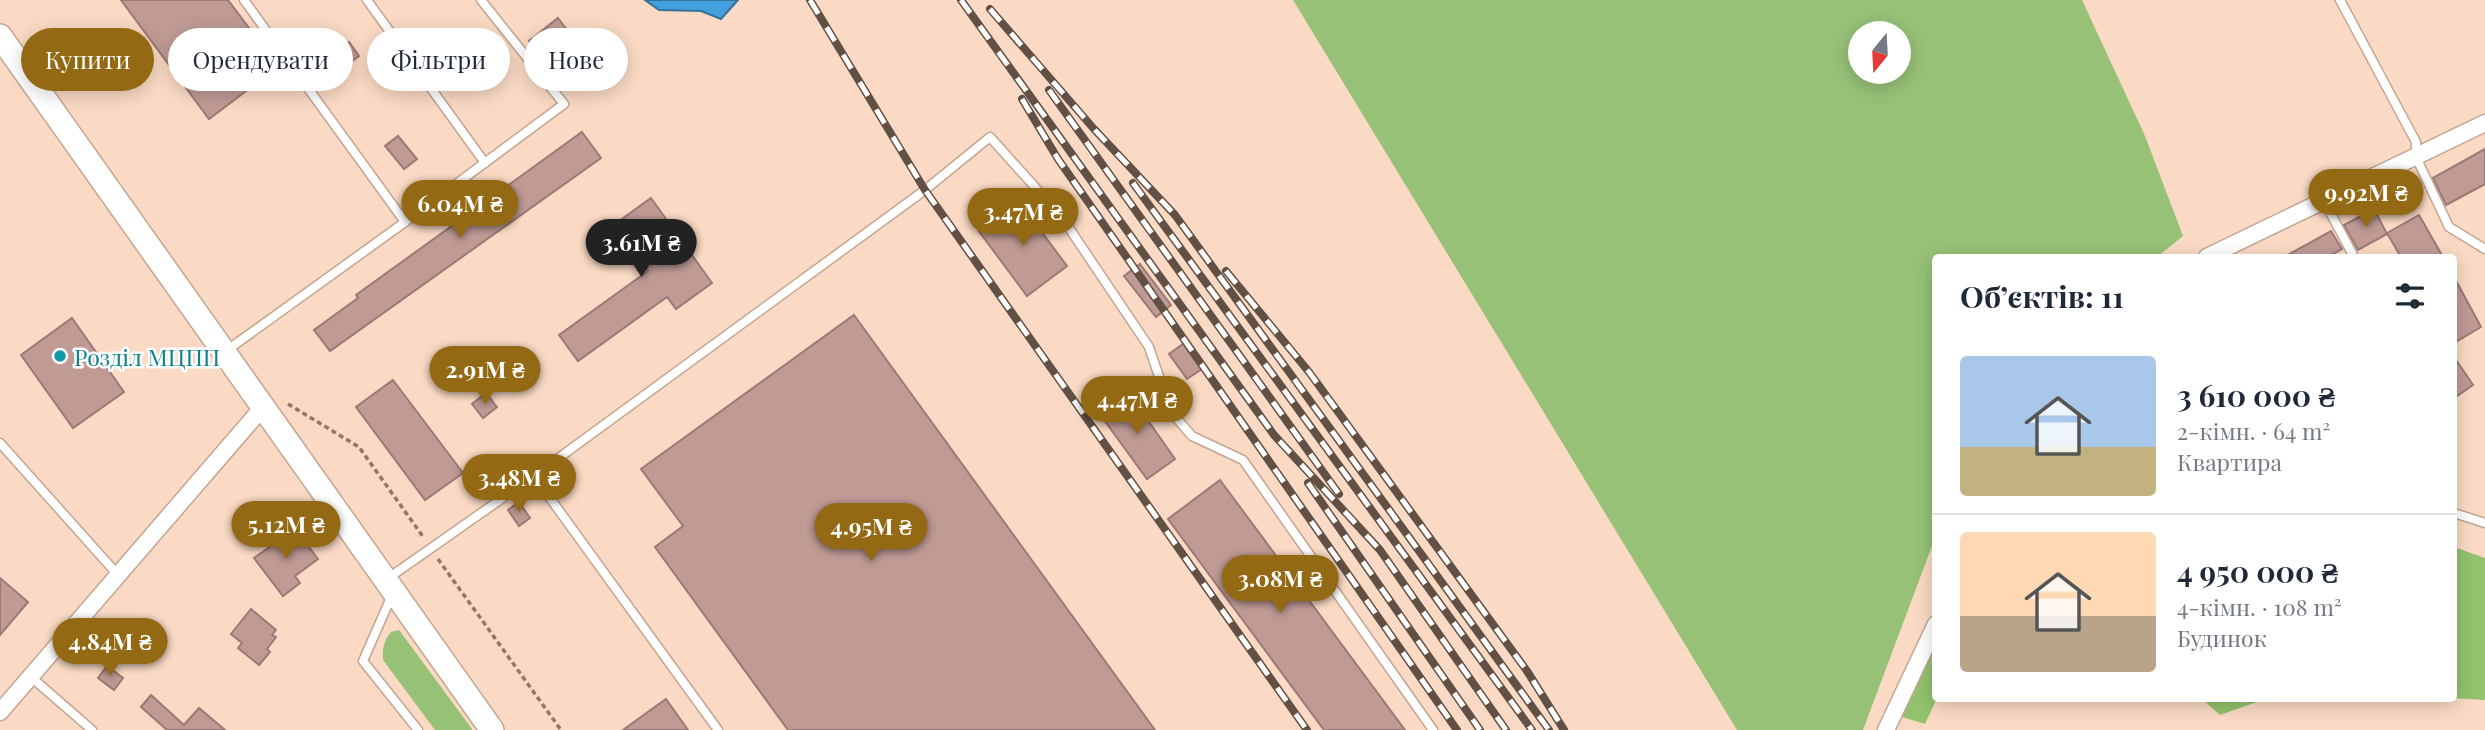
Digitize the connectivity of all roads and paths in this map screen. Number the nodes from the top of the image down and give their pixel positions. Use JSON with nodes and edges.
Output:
{"nodes":[{"id":1,"x":244,"y":0,"type":"edge"},
{"id":2,"x":367,"y":0,"type":"edge"},
{"id":3,"x":481,"y":0,"type":"edge"},
{"id":4,"x":2340,"y":0,"type":"edge"},
{"id":5,"x":0,"y":36,"type":"edge"},
{"id":6,"x":2485,"y":123,"type":"edge"},
{"id":7,"x":2416,"y":157,"type":"junction"},
{"id":8,"x":485,"y":163,"type":"junction"},
{"id":9,"x":2323,"y":201,"type":"junction"},
{"id":10,"x":405,"y":222,"type":"junction"},
{"id":11,"x":2485,"y":248,"type":"edge"},
{"id":12,"x":2213,"y":254,"type":"edge"},
{"id":13,"x":2352,"y":254,"type":"edge"},
{"id":14,"x":226,"y":351,"type":"junction"},
{"id":15,"x":272,"y":400,"type":"junction"},
{"id":16,"x":0,"y":443,"type":"edge"},
{"id":17,"x":534,"y":476,"type":"junction"},
{"id":18,"x":2457,"y":514,"type":"edge"},
{"id":19,"x":2485,"y":523,"type":"edge"},
{"id":20,"x":431,"y":548,"type":"junction"},
{"id":21,"x":118,"y":575,"type":"junction"},
{"id":22,"x":389,"y":586,"type":"junction"},
{"id":23,"x":1932,"y":632,"type":"edge"},
{"id":24,"x":31,"y":677,"type":"junction"},
{"id":25,"x":0,"y":712,"type":"edge"},
{"id":26,"x":92,"y":730,"type":"edge"},
{"id":27,"x":418,"y":730,"type":"edge"},
{"id":28,"x":492,"y":730,"type":"edge"},
{"id":29,"x":561,"y":730,"type":"edge"},
{"id":30,"x":718,"y":730,"type":"edge"},
{"id":31,"x":1433,"y":730,"type":"edge"},
{"id":32,"x":1886,"y":730,"type":"edge"}],
"edges":[{"from":1,"to":10,"type":"lane"},
{"from":2,"to":8,"type":"lane"},
{"from":3,"to":8,"type":"lane"},
{"from":4,"to":7,"type":"lane"},
{"from":5,"to":14,"type":"main road"},
{"from":6,"to":7,"type":"street"},
{"from":7,"to":9,"type":"street"},
{"from":7,"to":11,"type":"lane"},
{"from":8,"to":10,"type":"lane"},
{"from":9,"to":12,"type":"street"},
{"from":9,"to":13,"type":"lane"},
{"from":10,"to":14,"type":"lane"},
{"from":14,"to":15,"type":"main road"},
{"from":15,"to":20,"type":"path"},
{"from":15,"to":21,"type":"street"},
{"from":15,"to":22,"type":"main road"},
{"from":16,"to":21,"type":"lane"},
{"from":17,"to":20,"type":"lane"},
{"from":17,"to":30,"type":"lane"},
{"from":17,"to":31,"type":"lane"},
{"from":18,"to":19,"type":"lane"},
{"from":20,"to":22,"type":"lane"},
{"from":20,"to":29,"type":"path"},
{"from":21,"to":24,"type":"street"},
{"from":22,"to":27,"type":"lane"},
{"from":22,"to":28,"type":"main road"},
{"from":23,"to":32,"type":"street"},
{"from":24,"to":25,"type":"street"},
{"from":24,"to":26,"type":"lane"}]}
